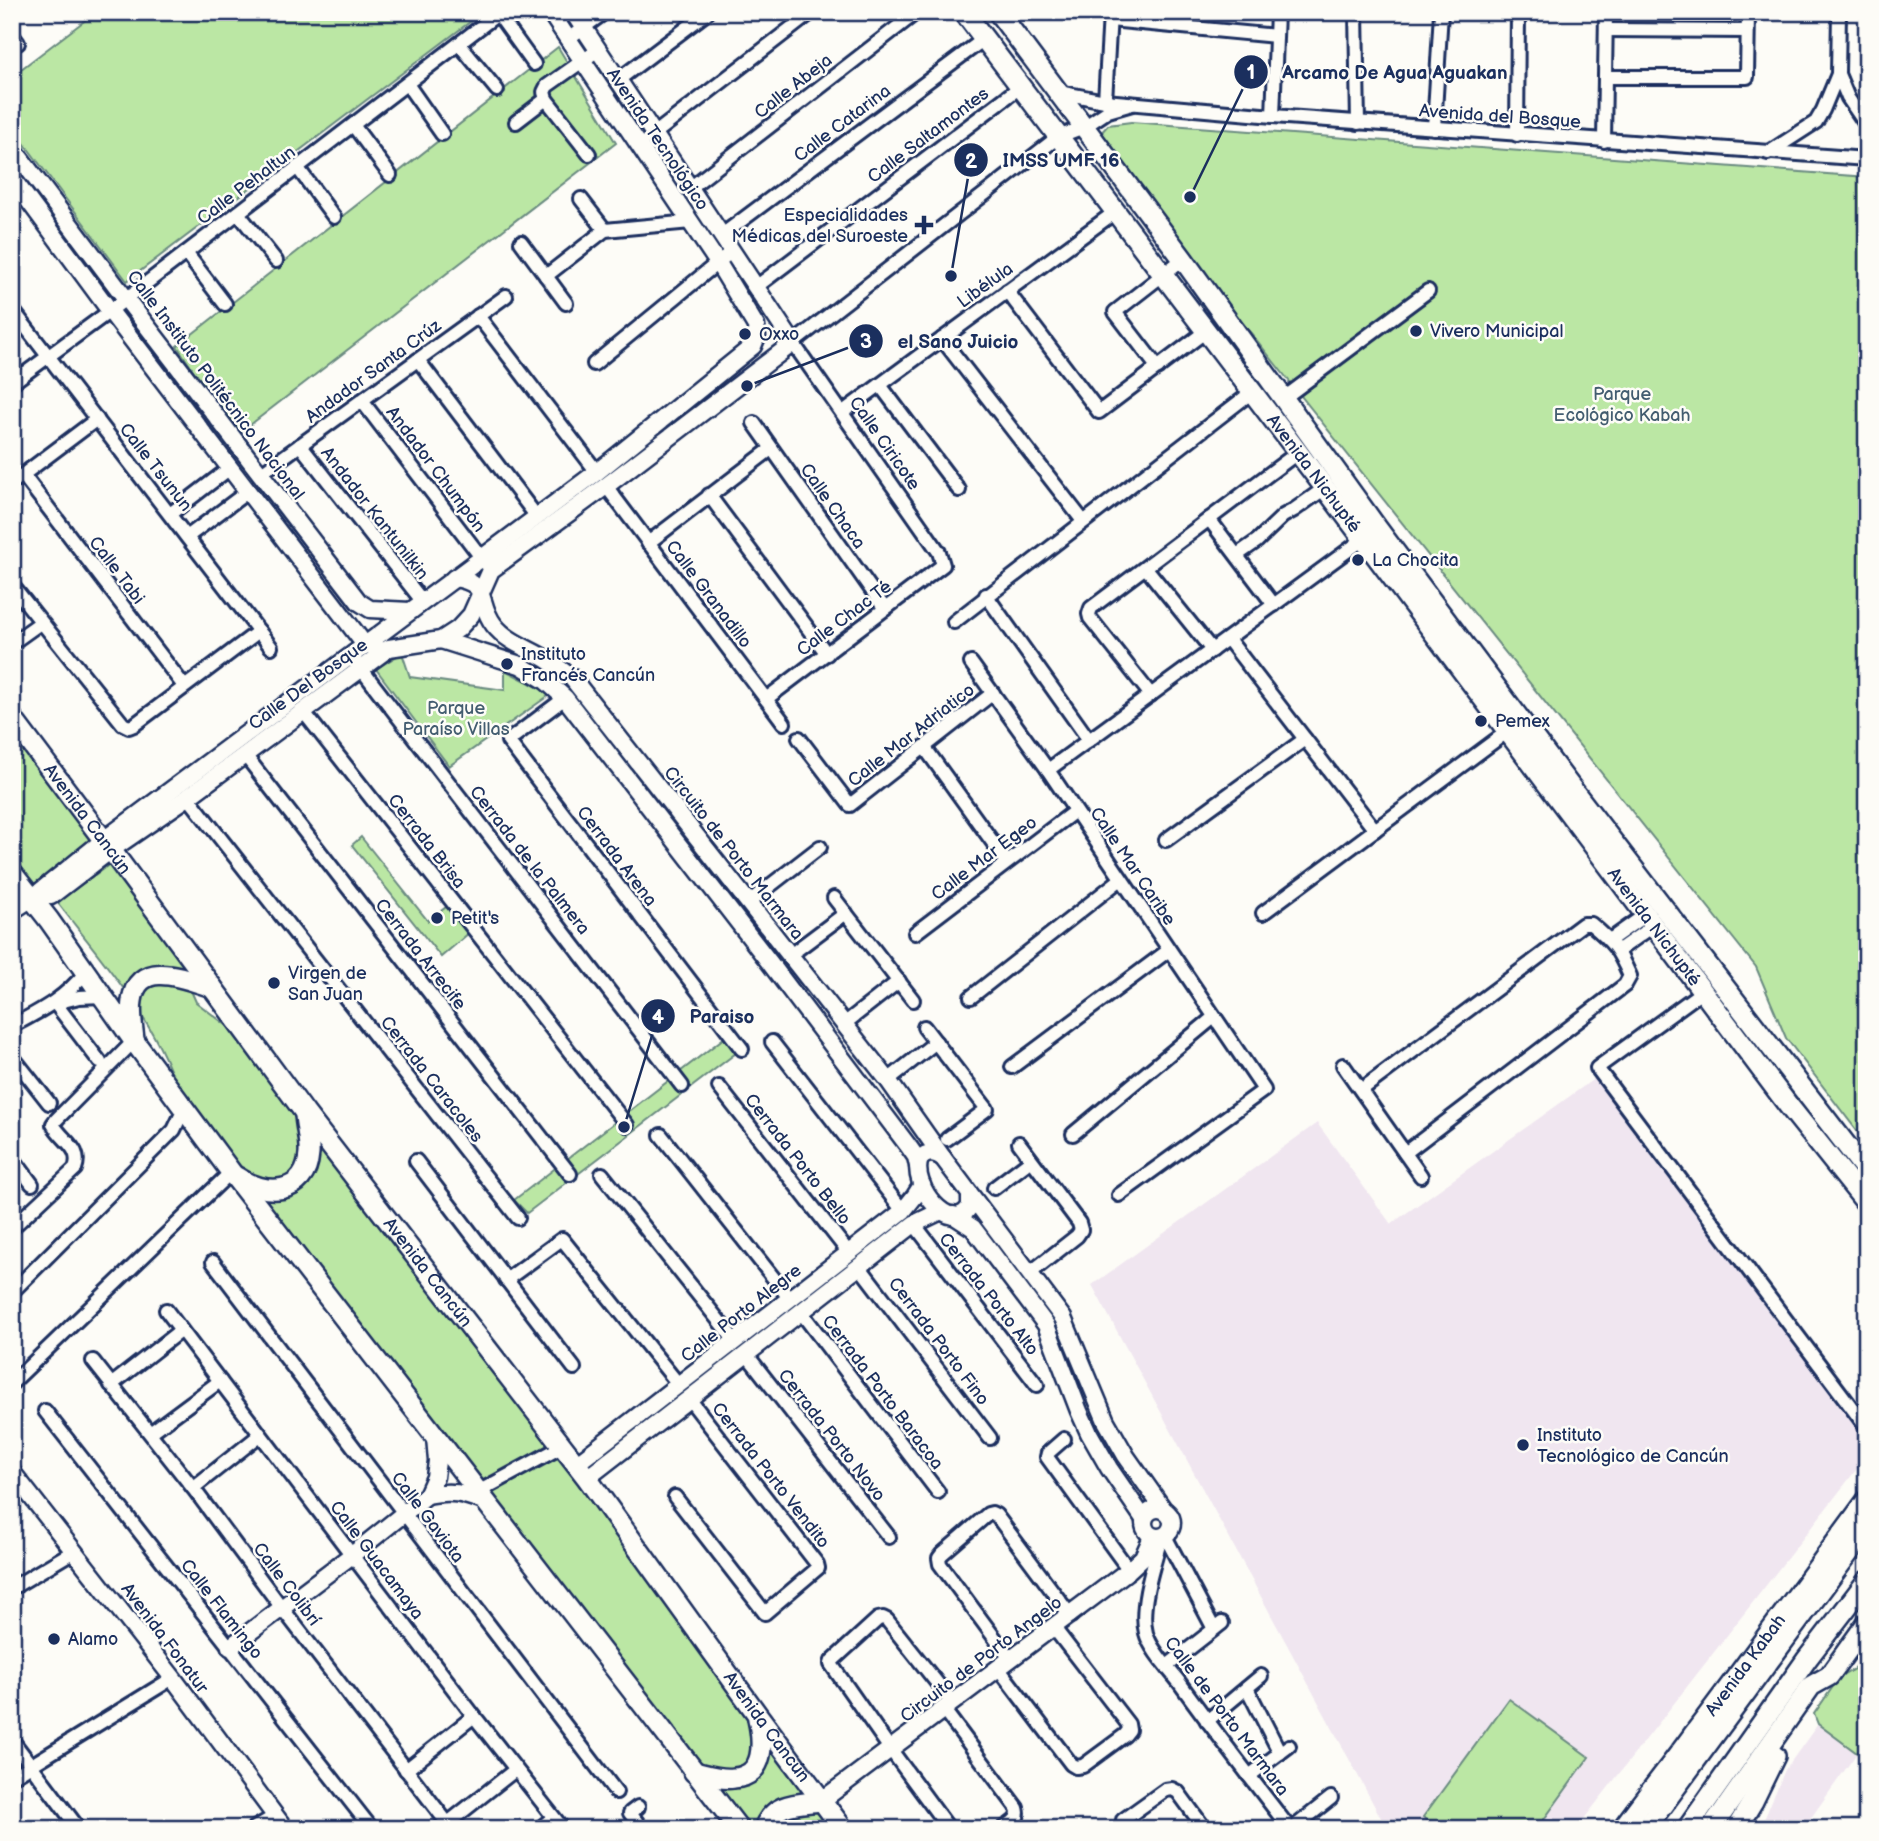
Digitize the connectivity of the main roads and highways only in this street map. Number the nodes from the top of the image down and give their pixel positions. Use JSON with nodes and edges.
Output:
{"nodes":[{"id":1,"x":964,"y":12,"type":"edge"},
{"id":2,"x":998,"y":12,"type":"edge"},
{"id":3,"x":1371,"y":534,"type":"junction"},
{"id":4,"x":12,"y":718,"type":"edge"},
{"id":5,"x":1562,"y":791,"type":"junction"},
{"id":6,"x":12,"y":873,"type":"edge"},
{"id":7,"x":212,"y":987,"type":"junction"},
{"id":8,"x":134,"y":1041,"type":"junction"},
{"id":9,"x":305,"y":1113,"type":"junction"},
{"id":10,"x":231,"y":1172,"type":"junction"},
{"id":11,"x":1867,"y":1172,"type":"edge"},
{"id":12,"x":1867,"y":1204,"type":"edge"},
{"id":13,"x":1867,"y":1500,"type":"edge"},
{"id":14,"x":1867,"y":1528,"type":"edge"},
{"id":15,"x":1867,"y":1581,"type":"edge"},
{"id":16,"x":1867,"y":1623,"type":"edge"},
{"id":17,"x":1811,"y":1686,"type":"junction"},
{"id":18,"x":757,"y":1714,"type":"junction"},
{"id":19,"x":1692,"y":1737,"type":"junction"},
{"id":20,"x":694,"y":1772,"type":"junction"},
{"id":21,"x":1682,"y":1779,"type":"junction"},
{"id":22,"x":821,"y":1801,"type":"junction"},
{"id":23,"x":739,"y":1829,"type":"edge"},
{"id":24,"x":764,"y":1829,"type":"edge"},
{"id":25,"x":843,"y":1829,"type":"edge"},
{"id":26,"x":1622,"y":1829,"type":"edge"},
{"id":27,"x":1645,"y":1829,"type":"edge"},
{"id":28,"x":1687,"y":1829,"type":"edge"},
{"id":29,"x":1711,"y":1829,"type":"edge"},
{"id":30,"x":1736,"y":1829,"type":"edge"}],
"edges":[{"from":1,"to":3,"type":"main road","name":"Avenida Nichupté"},
{"from":2,"to":3,"type":"main road","name":"Avenida Nichupté"},
{"from":3,"to":5,"type":"main road","name":"Avenida Nichupté"},
{"from":3,"to":5,"type":"main road","name":"Avenida Nichupté"},
{"from":4,"to":7,"type":"main road","name":"Avenida Cancún"},
{"from":5,"to":11,"type":"main road","name":"Avenida Nichupté"},
{"from":5,"to":12,"type":"main road","name":"Avenida Nichupté"},
{"from":6,"to":8,"type":"main road"},
{"from":7,"to":8,"type":"main road"},
{"from":7,"to":9,"type":"main road","name":"Avenida Cancún"},
{"from":8,"to":10,"type":"main road"},
{"from":9,"to":10,"type":"main road"},
{"from":9,"to":18,"type":"main road","name":"Avenida Cancún"},
{"from":10,"to":20,"type":"main road"},
{"from":13,"to":19,"type":"main road","name":"Avenida Kabah"},
{"from":14,"to":21,"type":"main road","name":"Avenida Kabah"},
{"from":15,"to":28,"type":"main road"},
{"from":16,"to":17,"type":"main road"},
{"from":17,"to":29,"type":"main road"},
{"from":17,"to":30,"type":"main road"},
{"from":18,"to":20,"type":"main road"},
{"from":18,"to":22,"type":"main road","name":"Avenida Cancún"},
{"from":19,"to":21,"type":"main road"},
{"from":19,"to":26,"type":"main road","name":"Avenida Kabah"},
{"from":20,"to":23,"type":"main road"},
{"from":21,"to":27,"type":"main road","name":"Avenida Kabah"},
{"from":22,"to":24,"type":"main road"},
{"from":22,"to":25,"type":"main road","name":"Avenida Cancún"}]}
